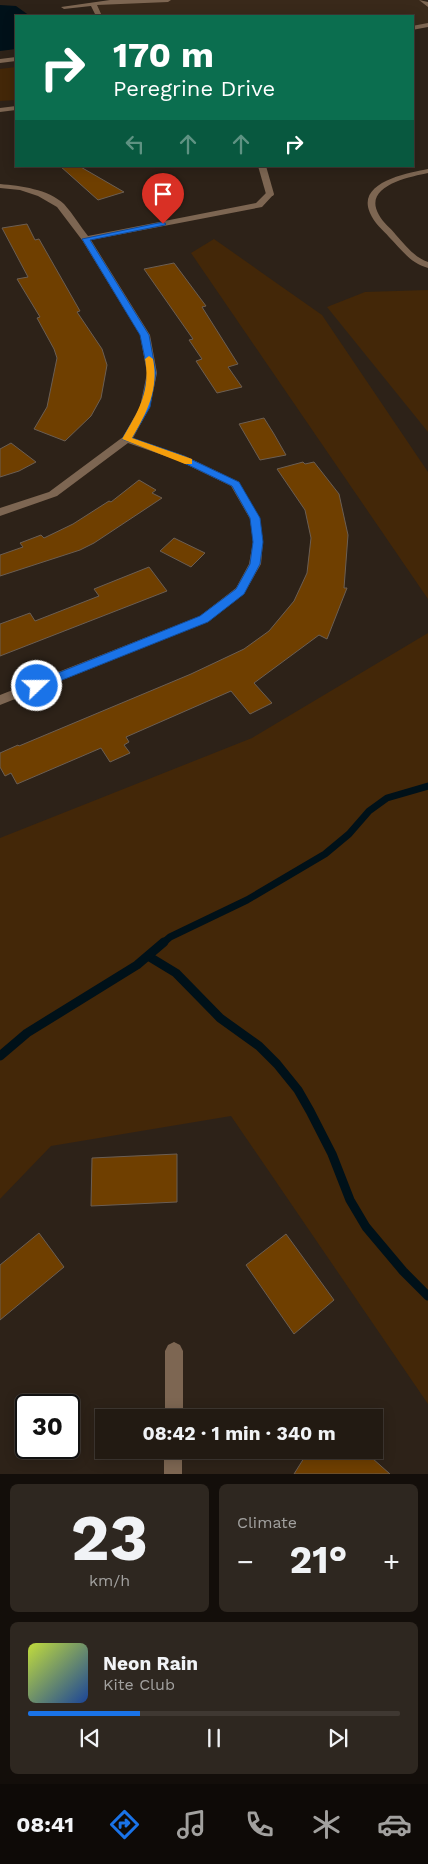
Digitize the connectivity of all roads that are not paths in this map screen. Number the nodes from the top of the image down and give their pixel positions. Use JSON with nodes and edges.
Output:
{"nodes":[{"id":1,"x":168,"y":0,"type":"edge"},
{"id":2,"x":422,"y":0,"type":"edge"},
{"id":3,"x":62,"y":2,"type":"edge"},
{"id":4,"x":93,"y":4,"type":"junction"},
{"id":5,"x":428,"y":5,"type":"edge"},
{"id":6,"x":68,"y":15,"type":"edge"},
{"id":7,"x":98,"y":15,"type":"edge"},
{"id":8,"x":428,"y":25,"type":"edge"},
{"id":9,"x":414,"y":28,"type":"edge"},
{"id":10,"x":15,"y":60,"type":"edge"},
{"id":11,"x":0,"y":61,"type":"edge"},
{"id":12,"x":15,"y":108,"type":"edge"},
{"id":13,"x":0,"y":110,"type":"edge"},
{"id":14,"x":262,"y":167,"type":"edge"},
{"id":15,"x":428,"y":172,"type":"edge"},
{"id":16,"x":0,"y":186,"type":"edge"},
{"id":17,"x":86,"y":239,"type":"junction"},
{"id":18,"x":428,"y":265,"type":"edge"},
{"id":19,"x":127,"y":439,"type":"junction"},
{"id":20,"x":0,"y":512,"type":"edge"},
{"id":21,"x":0,"y":700,"type":"edge"},
{"id":22,"x":174,"y":1351,"type":"dead end"},
{"id":23,"x":174,"y":1409,"type":"edge"},
{"id":24,"x":173,"y":1459,"type":"edge"},
{"id":25,"x":173,"y":1474,"type":"edge"}],
"edges":[{"from":1,"to":4,"type":"street"},
{"from":2,"to":5,"type":"street"},
{"from":3,"to":4,"type":"street"},
{"from":3,"to":6,"type":"street"},
{"from":4,"to":7,"type":"street"},
{"from":8,"to":9,"type":"street"},
{"from":10,"to":11,"type":"street"},
{"from":12,"to":13,"type":"street"},
{"from":14,"to":17,"type":"street"},
{"from":15,"to":18,"type":"street"},
{"from":16,"to":17,"type":"street"},
{"from":17,"to":19,"type":"street"},
{"from":19,"to":20,"type":"street"},
{"from":19,"to":21,"type":"street"},
{"from":22,"to":23,"type":"street"},
{"from":24,"to":25,"type":"street"}]}
